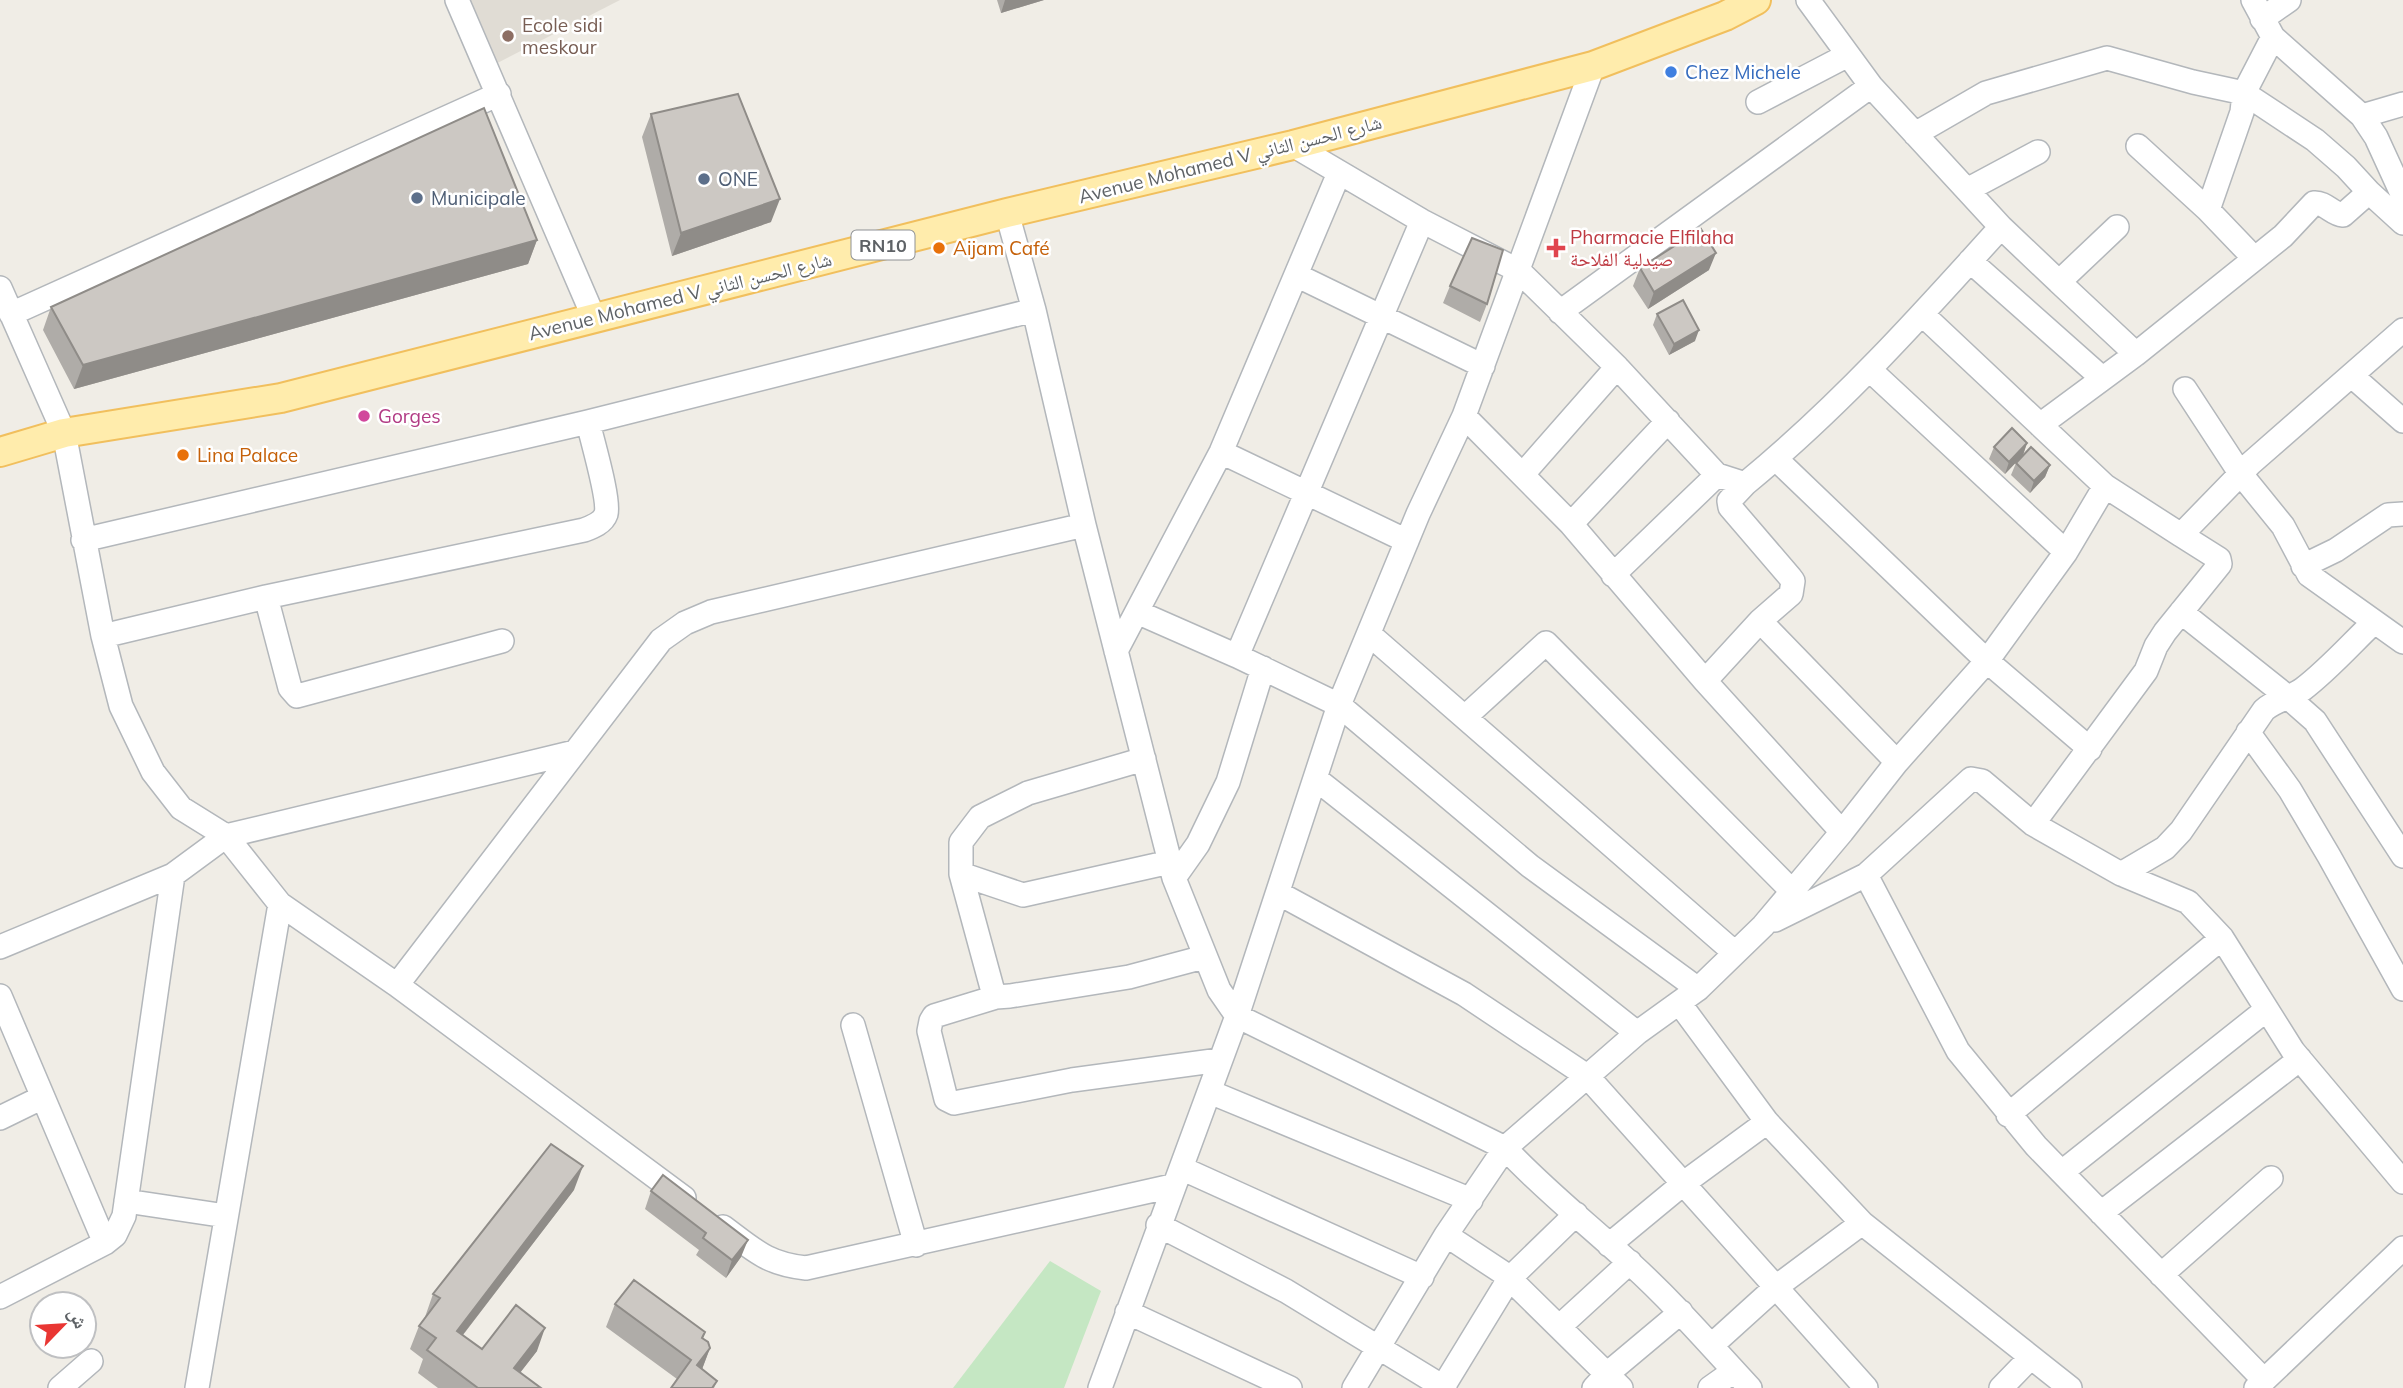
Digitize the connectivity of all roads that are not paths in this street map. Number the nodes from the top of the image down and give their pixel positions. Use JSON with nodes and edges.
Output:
{"nodes":[{"id":1,"x":457,"y":0,"type":"edge"},
{"id":2,"x":1756,"y":0,"type":"edge"},
{"id":3,"x":1808,"y":0,"type":"edge"},
{"id":4,"x":2289,"y":0,"type":"edge"},
{"id":5,"x":2263,"y":19,"type":"edge"},
{"id":6,"x":1848,"y":55,"type":"junction"},
{"id":7,"x":1593,"y":66,"type":"junction"},
{"id":8,"x":1871,"y":86,"type":"junction"},
{"id":9,"x":2244,"y":93,"type":"junction"},
{"id":10,"x":499,"y":94,"type":"junction"},
{"id":11,"x":1758,"y":102,"type":"dead end"},
{"id":12,"x":2403,"y":104,"type":"edge"},
{"id":13,"x":2362,"y":116,"type":"junction"},
{"id":14,"x":1915,"y":134,"type":"junction"},
{"id":15,"x":1293,"y":145,"type":"junction"},
{"id":16,"x":2138,"y":146,"type":"dead end"},
{"id":17,"x":2038,"y":152,"type":"dead end"},
{"id":18,"x":1339,"y":173,"type":"junction"},
{"id":19,"x":1967,"y":190,"type":"junction"},
{"id":20,"x":2370,"y":192,"type":"junction"},
{"id":21,"x":2403,"y":196,"type":"edge"},
{"id":22,"x":2208,"y":210,"type":"junction"},
{"id":23,"x":1007,"y":213,"type":"junction"},
{"id":24,"x":1422,"y":221,"type":"junction"},
{"id":25,"x":2403,"y":223,"type":"edge"},
{"id":26,"x":2001,"y":227,"type":"junction"},
{"id":27,"x":2117,"y":227,"type":"dead end"},
{"id":28,"x":2254,"y":258,"type":"junction"},
{"id":29,"x":1970,"y":261,"type":"junction"},
{"id":30,"x":1519,"y":271,"type":"junction"},
{"id":31,"x":1296,"y":275,"type":"junction"},
{"id":32,"x":2059,"y":282,"type":"junction"},
{"id":33,"x":0,"y":288,"type":"edge"},
{"id":34,"x":1034,"y":310,"type":"junction"},
{"id":35,"x":1560,"y":313,"type":"junction"},
{"id":36,"x":11,"y":314,"type":"junction"},
{"id":37,"x":1922,"y":314,"type":"junction"},
{"id":38,"x":1381,"y":316,"type":"junction"},
{"id":39,"x":594,"y":318,"type":"junction"},
{"id":40,"x":2403,"y":330,"type":"edge"},
{"id":41,"x":2136,"y":354,"type":"junction"},
{"id":42,"x":1483,"y":366,"type":"junction"},
{"id":43,"x":1617,"y":367,"type":"junction"},
{"id":44,"x":1870,"y":370,"type":"junction"},
{"id":45,"x":2352,"y":376,"type":"junction"},
{"id":46,"x":2102,"y":378,"type":"junction"},
{"id":47,"x":2185,"y":389,"type":"dead end"},
{"id":48,"x":1464,"y":416,"type":"junction"},
{"id":49,"x":1668,"y":421,"type":"junction"},
{"id":50,"x":2403,"y":421,"type":"edge"},
{"id":51,"x":589,"y":422,"type":"junction"},
{"id":52,"x":2040,"y":425,"type":"junction"},
{"id":53,"x":64,"y":433,"type":"junction"},
{"id":54,"x":0,"y":452,"type":"edge"},
{"id":55,"x":1221,"y":452,"type":"junction"},
{"id":56,"x":1776,"y":459,"type":"junction"},
{"id":57,"x":2240,"y":473,"type":"junction"},
{"id":58,"x":1523,"y":474,"type":"junction"},
{"id":59,"x":1717,"y":475,"type":"junction"},
{"id":60,"x":1745,"y":484,"type":"junction"},
{"id":61,"x":2105,"y":486,"type":"junction"},
{"id":62,"x":1306,"y":492,"type":"junction"},
{"id":63,"x":2403,"y":514,"type":"edge"},
{"id":64,"x":1571,"y":524,"type":"junction"},
{"id":65,"x":1084,"y":525,"type":"junction"},
{"id":66,"x":2181,"y":535,"type":"junction"},
{"id":67,"x":83,"y":540,"type":"junction"},
{"id":68,"x":1407,"y":541,"type":"junction"},
{"id":69,"x":2066,"y":552,"type":"junction"},
{"id":70,"x":2303,"y":566,"type":"junction"},
{"id":71,"x":1613,"y":576,"type":"junction"},
{"id":72,"x":267,"y":597,"type":"junction"},
{"id":73,"x":1137,"y":612,"type":"junction"},
{"id":74,"x":2181,"y":612,"type":"junction"},
{"id":75,"x":1760,"y":621,"type":"junction"},
{"id":76,"x":2373,"y":623,"type":"junction"},
{"id":77,"x":1369,"y":634,"type":"junction"},
{"id":78,"x":103,"y":636,"type":"junction"},
{"id":79,"x":502,"y":641,"type":"dead end"},
{"id":80,"x":2403,"y":642,"type":"edge"},
{"id":81,"x":1116,"y":651,"type":"junction"},
{"id":82,"x":1237,"y":656,"type":"junction"},
{"id":83,"x":1987,"y":661,"type":"junction"},
{"id":84,"x":1263,"y":668,"type":"junction"},
{"id":85,"x":1705,"y":681,"type":"junction"},
{"id":86,"x":2289,"y":698,"type":"junction"},
{"id":87,"x":1339,"y":705,"type":"junction"},
{"id":88,"x":1465,"y":717,"type":"junction"},
{"id":89,"x":2248,"y":732,"type":"junction"},
{"id":90,"x":2090,"y":749,"type":"junction"},
{"id":91,"x":575,"y":752,"type":"junction"},
{"id":92,"x":1144,"y":759,"type":"junction"},
{"id":93,"x":1898,"y":762,"type":"junction"},
{"id":94,"x":1315,"y":779,"type":"junction"},
{"id":95,"x":2033,"y":824,"type":"junction"},
{"id":96,"x":1842,"y":832,"type":"junction"},
{"id":97,"x":226,"y":836,"type":"junction"},
{"id":98,"x":2403,"y":856,"type":"edge"},
{"id":99,"x":1172,"y":870,"type":"junction"},
{"id":100,"x":961,"y":874,"type":"junction"},
{"id":101,"x":2121,"y":874,"type":"junction"},
{"id":102,"x":173,"y":875,"type":"junction"},
{"id":103,"x":1866,"y":875,"type":"junction"},
{"id":104,"x":1278,"y":893,"type":"junction"},
{"id":105,"x":1794,"y":893,"type":"junction"},
{"id":106,"x":280,"y":904,"type":"junction"},
{"id":107,"x":1763,"y":926,"type":"junction"},
{"id":108,"x":2222,"y":938,"type":"junction"},
{"id":109,"x":0,"y":947,"type":"edge"},
{"id":110,"x":1735,"y":953,"type":"junction"},
{"id":111,"x":1204,"y":957,"type":"junction"},
{"id":112,"x":397,"y":985,"type":"junction"},
{"id":113,"x":1698,"y":989,"type":"junction"},
{"id":114,"x":2403,"y":989,"type":"edge"},
{"id":115,"x":0,"y":996,"type":"edge"},
{"id":116,"x":996,"y":998,"type":"junction"},
{"id":117,"x":1680,"y":1004,"type":"junction"},
{"id":118,"x":2266,"y":1010,"type":"junction"},
{"id":119,"x":1237,"y":1016,"type":"junction"},
{"id":120,"x":853,"y":1025,"type":"dead end"},
{"id":121,"x":1637,"y":1034,"type":"junction"},
{"id":122,"x":2300,"y":1059,"type":"junction"},
{"id":123,"x":1220,"y":1060,"type":"junction"},
{"id":124,"x":1587,"y":1076,"type":"junction"},
{"id":125,"x":1210,"y":1092,"type":"junction"},
{"id":126,"x":43,"y":1097,"type":"junction"},
{"id":127,"x":2008,"y":1115,"type":"junction"},
{"id":128,"x":0,"y":1118,"type":"edge"},
{"id":129,"x":1768,"y":1122,"type":"junction"},
{"id":130,"x":1504,"y":1148,"type":"junction"},
{"id":131,"x":2062,"y":1172,"type":"junction"},
{"id":132,"x":1177,"y":1177,"type":"junction"},
{"id":133,"x":2271,"y":1178,"type":"dead end"},
{"id":134,"x":2403,"y":1182,"type":"edge"},
{"id":135,"x":1684,"y":1184,"type":"junction"},
{"id":136,"x":1471,"y":1200,"type":"junction"},
{"id":137,"x":126,"y":1201,"type":"junction"},
{"id":138,"x":2101,"y":1213,"type":"junction"},
{"id":139,"x":1576,"y":1214,"type":"junction"},
{"id":140,"x":226,"y":1216,"type":"junction"},
{"id":141,"x":1862,"y":1223,"type":"junction"},
{"id":142,"x":1158,"y":1225,"type":"junction"},
{"id":143,"x":1446,"y":1235,"type":"junction"},
{"id":144,"x":106,"y":1243,"type":"junction"},
{"id":145,"x":916,"y":1245,"type":"junction"},
{"id":146,"x":1609,"y":1245,"type":"junction"},
{"id":147,"x":2403,"y":1248,"type":"edge"},
{"id":148,"x":1630,"y":1262,"type":"junction"},
{"id":149,"x":2161,"y":1275,"type":"junction"},
{"id":150,"x":1422,"y":1277,"type":"junction"},
{"id":151,"x":1509,"y":1279,"type":"junction"},
{"id":152,"x":1776,"y":1287,"type":"junction"},
{"id":153,"x":0,"y":1297,"type":"edge"},
{"id":154,"x":1127,"y":1312,"type":"junction"},
{"id":155,"x":1681,"y":1312,"type":"junction"},
{"id":156,"x":1559,"y":1327,"type":"junction"},
{"id":157,"x":1712,"y":1345,"type":"junction"},
{"id":158,"x":1380,"y":1348,"type":"junction"},
{"id":159,"x":2030,"y":1358,"type":"junction"},
{"id":160,"x":91,"y":1362,"type":"dead end"},
{"id":161,"x":1734,"y":1371,"type":"junction"},
{"id":162,"x":1412,"y":1380,"type":"edge"},
{"id":163,"x":1607,"y":1383,"type":"edge"},
{"id":164,"x":2260,"y":1384,"type":"edge"},
{"id":165,"x":1444,"y":1387,"type":"edge"},
{"id":166,"x":60,"y":1388,"type":"edge"},
{"id":167,"x":197,"y":1388,"type":"edge"},
{"id":168,"x":1100,"y":1388,"type":"edge"},
{"id":169,"x":1290,"y":1388,"type":"edge"},
{"id":170,"x":1354,"y":1388,"type":"edge"},
{"id":171,"x":1710,"y":1388,"type":"edge"},
{"id":172,"x":1750,"y":1388,"type":"edge"},
{"id":173,"x":1866,"y":1388,"type":"edge"},
{"id":174,"x":2001,"y":1388,"type":"edge"},
{"id":175,"x":2070,"y":1388,"type":"edge"}],
"edges":[{"from":1,"to":10,"type":"street"},
{"from":2,"to":7,"type":"main road","name":"Avenue Mohamed V شارع الحسن الثاني","number":"RN10"},
{"from":3,"to":6,"type":"street"},
{"from":4,"to":5,"type":"street"},
{"from":5,"to":9,"type":"street"},
{"from":5,"to":13,"type":"street"},
{"from":6,"to":8,"type":"street"},
{"from":6,"to":11,"type":"street"},
{"from":7,"to":15,"type":"main road","name":"Avenue Mohamed V شارع الحسن الثاني","number":"RN10"},
{"from":7,"to":30,"type":"street"},
{"from":8,"to":14,"type":"street"},
{"from":8,"to":35,"type":"street"},
{"from":9,"to":14,"type":"street"},
{"from":9,"to":20,"type":"street"},
{"from":9,"to":22,"type":"street"},
{"from":10,"to":36,"type":"street"},
{"from":10,"to":39,"type":"street"},
{"from":12,"to":13,"type":"street"},
{"from":13,"to":21,"type":"street"},
{"from":14,"to":19,"type":"street"},
{"from":15,"to":18,"type":"street"},
{"from":15,"to":23,"type":"main road","name":"Avenue Mohamed V شارع الحسن الثاني","number":"RN10"},
{"from":16,"to":22,"type":"street"},
{"from":17,"to":19,"type":"street"},
{"from":18,"to":24,"type":"street"},
{"from":18,"to":31,"type":"street"},
{"from":19,"to":26,"type":"street"},
{"from":20,"to":25,"type":"street"},
{"from":20,"to":28,"type":"street"},
{"from":22,"to":28,"type":"street"},
{"from":23,"to":34,"type":"street"},
{"from":23,"to":39,"type":"main road","name":"Avenue Mohamed V شارع الحسن الثاني","number":"RN10"},
{"from":24,"to":30,"type":"street"},
{"from":24,"to":38,"type":"street"},
{"from":26,"to":29,"type":"street"},
{"from":26,"to":32,"type":"street"},
{"from":27,"to":32,"type":"street"},
{"from":28,"to":41,"type":"street"},
{"from":29,"to":37,"type":"street"},
{"from":29,"to":46,"type":"street"},
{"from":30,"to":35,"type":"street"},
{"from":30,"to":42,"type":"street"},
{"from":31,"to":38,"type":"street"},
{"from":31,"to":55,"type":"street"},
{"from":32,"to":41,"type":"street"},
{"from":33,"to":36,"type":"street"},
{"from":34,"to":51,"type":"street"},
{"from":34,"to":65,"type":"street"},
{"from":35,"to":43,"type":"street"},
{"from":36,"to":53,"type":"street"},
{"from":37,"to":44,"type":"street"},
{"from":37,"to":52,"type":"street"},
{"from":38,"to":42,"type":"street"},
{"from":38,"to":62,"type":"street"},
{"from":39,"to":53,"type":"main road","name":"Avenue Mohamed V شارع الحسن الثاني","number":"RN10"},
{"from":40,"to":45,"type":"street"},
{"from":41,"to":46,"type":"street"},
{"from":42,"to":48,"type":"street"},
{"from":43,"to":49,"type":"street"},
{"from":43,"to":58,"type":"street"},
{"from":44,"to":56,"type":"street"},
{"from":44,"to":69,"type":"street"},
{"from":45,"to":50,"type":"street"},
{"from":45,"to":57,"type":"street"},
{"from":46,"to":52,"type":"street"},
{"from":47,"to":57,"type":"street"},
{"from":48,"to":58,"type":"street"},
{"from":48,"to":68,"type":"street"},
{"from":49,"to":59,"type":"street"},
{"from":49,"to":64,"type":"street"},
{"from":51,"to":67,"type":"street"},
{"from":51,"to":72,"type":"street"},
{"from":52,"to":61,"type":"street"},
{"from":53,"to":54,"type":"main road","name":"Avenue Mohamed V شارع الحسن الثاني","number":"RN10"},
{"from":53,"to":67,"type":"street"},
{"from":55,"to":62,"type":"street"},
{"from":55,"to":73,"type":"street"},
{"from":56,"to":60,"type":"street"},
{"from":56,"to":83,"type":"street"},
{"from":57,"to":66,"type":"street"},
{"from":57,"to":70,"type":"street"},
{"from":58,"to":64,"type":"street"},
{"from":59,"to":60,"type":"street"},
{"from":59,"to":71,"type":"street"},
{"from":60,"to":75,"type":"street"},
{"from":61,"to":66,"type":"street"},
{"from":61,"to":69,"type":"street"},
{"from":62,"to":68,"type":"street"},
{"from":62,"to":82,"type":"street"},
{"from":63,"to":70,"type":"street"},
{"from":64,"to":71,"type":"street"},
{"from":65,"to":81,"type":"street"},
{"from":65,"to":91,"type":"street"},
{"from":66,"to":74,"type":"street"},
{"from":67,"to":78,"type":"street"},
{"from":68,"to":77,"type":"street"},
{"from":69,"to":83,"type":"street"},
{"from":70,"to":76,"type":"street"},
{"from":71,"to":85,"type":"street"},
{"from":72,"to":78,"type":"street"},
{"from":72,"to":79,"type":"street"},
{"from":73,"to":81,"type":"street"},
{"from":73,"to":82,"type":"street"},
{"from":74,"to":86,"type":"street"},
{"from":74,"to":90,"type":"street"},
{"from":75,"to":85,"type":"street"},
{"from":75,"to":93,"type":"street"},
{"from":76,"to":80,"type":"street"},
{"from":76,"to":86,"type":"street"},
{"from":77,"to":87,"type":"street"},
{"from":77,"to":88,"type":"street"},
{"from":78,"to":97,"type":"street"},
{"from":81,"to":92,"type":"street"},
{"from":82,"to":84,"type":"street"},
{"from":83,"to":90,"type":"street"},
{"from":83,"to":93,"type":"street"},
{"from":84,"to":87,"type":"street"},
{"from":84,"to":99,"type":"street"},
{"from":85,"to":96,"type":"street"},
{"from":86,"to":89,"type":"street"},
{"from":86,"to":98,"type":"street"},
{"from":87,"to":94,"type":"street"},
{"from":87,"to":113,"type":"street"},
{"from":88,"to":105,"type":"street"},
{"from":88,"to":110,"type":"street"},
{"from":89,"to":101,"type":"street"},
{"from":89,"to":114,"type":"street"},
{"from":90,"to":95,"type":"street"},
{"from":91,"to":97,"type":"street"},
{"from":91,"to":112,"type":"street"},
{"from":92,"to":99,"type":"street"},
{"from":92,"to":100,"type":"street"},
{"from":93,"to":96,"type":"street"},
{"from":94,"to":104,"type":"street"},
{"from":94,"to":121,"type":"street"},
{"from":95,"to":101,"type":"street"},
{"from":95,"to":103,"type":"street"},
{"from":96,"to":105,"type":"street"},
{"from":97,"to":102,"type":"street"},
{"from":97,"to":106,"type":"street"},
{"from":99,"to":100,"type":"street"},
{"from":99,"to":111,"type":"street"},
{"from":100,"to":116,"type":"street"},
{"from":101,"to":108,"type":"street"},
{"from":102,"to":109,"type":"street"},
{"from":102,"to":137,"type":"street"},
{"from":103,"to":107,"type":"street"},
{"from":103,"to":127,"type":"street"},
{"from":104,"to":119,"type":"street"},
{"from":104,"to":124,"type":"street"},
{"from":105,"to":107,"type":"street"},
{"from":106,"to":112,"type":"street"},
{"from":106,"to":140,"type":"street"},
{"from":107,"to":110,"type":"street"},
{"from":108,"to":118,"type":"street"},
{"from":108,"to":127,"type":"street"},
{"from":110,"to":113,"type":"street"},
{"from":111,"to":116,"type":"street"},
{"from":111,"to":119,"type":"street"},
{"from":112,"to":145,"type":"street"},
{"from":113,"to":117,"type":"street"},
{"from":115,"to":126,"type":"street"},
{"from":116,"to":123,"type":"street"},
{"from":117,"to":121,"type":"street"},
{"from":117,"to":129,"type":"street"},
{"from":118,"to":122,"type":"street"},
{"from":118,"to":131,"type":"street"},
{"from":119,"to":123,"type":"street"},
{"from":119,"to":130,"type":"street"},
{"from":120,"to":145,"type":"street"},
{"from":121,"to":124,"type":"street"},
{"from":122,"to":134,"type":"street"},
{"from":122,"to":138,"type":"street"},
{"from":123,"to":125,"type":"street"},
{"from":124,"to":130,"type":"street"},
{"from":124,"to":135,"type":"street"},
{"from":125,"to":132,"type":"street"},
{"from":125,"to":136,"type":"street"},
{"from":126,"to":128,"type":"street"},
{"from":126,"to":144,"type":"street"},
{"from":127,"to":131,"type":"street"},
{"from":129,"to":135,"type":"street"},
{"from":129,"to":141,"type":"street"},
{"from":130,"to":136,"type":"street"},
{"from":130,"to":139,"type":"street"},
{"from":131,"to":138,"type":"street"},
{"from":132,"to":142,"type":"street"},
{"from":132,"to":145,"type":"street"},
{"from":132,"to":150,"type":"street"},
{"from":133,"to":149,"type":"street"},
{"from":135,"to":146,"type":"street"},
{"from":135,"to":152,"type":"street"},
{"from":136,"to":143,"type":"street"},
{"from":137,"to":140,"type":"street"},
{"from":137,"to":144,"type":"street"},
{"from":138,"to":149,"type":"street"},
{"from":139,"to":146,"type":"street"},
{"from":139,"to":151,"type":"street"},
{"from":140,"to":167,"type":"street"},
{"from":141,"to":152,"type":"street"},
{"from":141,"to":159,"type":"street"},
{"from":142,"to":154,"type":"street"},
{"from":142,"to":158,"type":"street"},
{"from":143,"to":150,"type":"street"},
{"from":143,"to":151,"type":"street"},
{"from":144,"to":153,"type":"street"},
{"from":146,"to":148,"type":"street"},
{"from":147,"to":164,"type":"street"},
{"from":148,"to":155,"type":"street"},
{"from":148,"to":156,"type":"street"},
{"from":149,"to":164,"type":"street"},
{"from":150,"to":158,"type":"street"},
{"from":151,"to":156,"type":"street"},
{"from":151,"to":165,"type":"street"},
{"from":152,"to":157,"type":"street"},
{"from":152,"to":173,"type":"street"},
{"from":154,"to":168,"type":"street"},
{"from":154,"to":169,"type":"street"},
{"from":155,"to":157,"type":"street"},
{"from":155,"to":163,"type":"street"},
{"from":156,"to":163,"type":"street"},
{"from":157,"to":161,"type":"street"},
{"from":158,"to":162,"type":"street"},
{"from":158,"to":170,"type":"street"},
{"from":159,"to":174,"type":"street"},
{"from":159,"to":175,"type":"street"},
{"from":160,"to":166,"type":"street"},
{"from":161,"to":171,"type":"street"},
{"from":161,"to":172,"type":"street"},
{"from":162,"to":165,"type":"street"}]}
